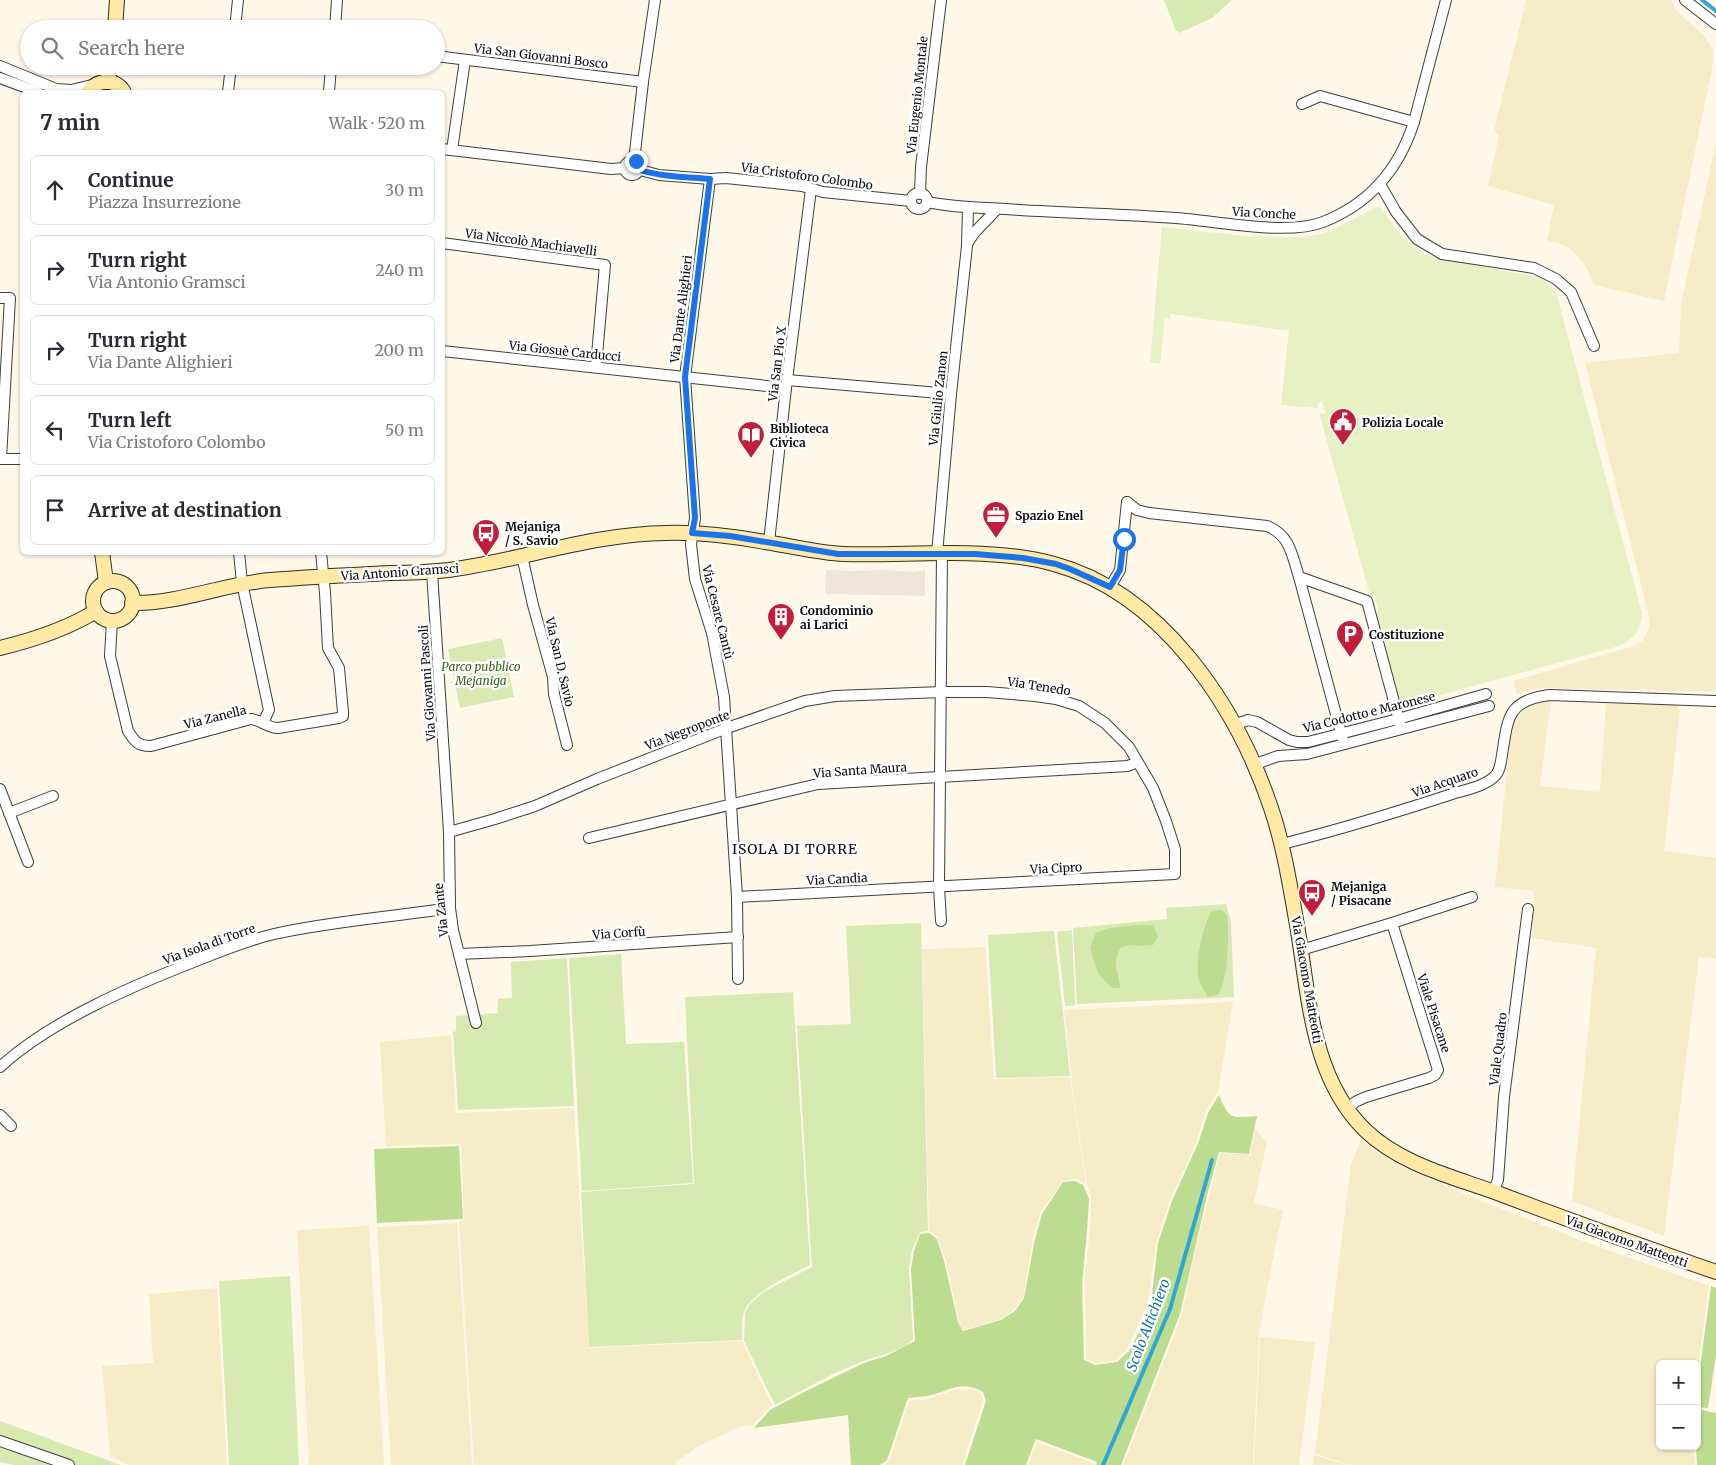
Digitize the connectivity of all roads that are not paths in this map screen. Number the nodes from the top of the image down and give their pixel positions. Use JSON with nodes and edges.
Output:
{"nodes":[{"id":1,"x":117,"y":0,"type":"edge"},
{"id":2,"x":238,"y":0,"type":"edge"},
{"id":3,"x":337,"y":0,"type":"edge"},
{"id":4,"x":655,"y":0,"type":"edge"},
{"id":5,"x":941,"y":0,"type":"edge"},
{"id":6,"x":1446,"y":0,"type":"edge"},
{"id":7,"x":1685,"y":0,"type":"edge"},
{"id":8,"x":116,"y":20,"type":"edge"},
{"id":9,"x":236,"y":20,"type":"edge"},
{"id":10,"x":336,"y":20,"type":"edge"},
{"id":11,"x":1716,"y":24,"type":"edge"},
{"id":12,"x":445,"y":57,"type":"edge"},
{"id":13,"x":465,"y":60,"type":"junction"},
{"id":14,"x":0,"y":66,"type":"edge"},
{"id":15,"x":20,"y":74,"type":"edge"},
{"id":16,"x":22,"y":75,"type":"edge"},
{"id":17,"x":106,"y":75,"type":"edge"},
{"id":18,"x":230,"y":75,"type":"edge"},
{"id":19,"x":330,"y":75,"type":"edge"},
{"id":20,"x":0,"y":78,"type":"edge"},
{"id":21,"x":103,"y":82,"type":"junction"},
{"id":22,"x":643,"y":82,"type":"junction"},
{"id":23,"x":33,"y":90,"type":"edge"},
{"id":24,"x":71,"y":90,"type":"edge"},
{"id":25,"x":71,"y":90,"type":"edge"},
{"id":26,"x":90,"y":90,"type":"edge"},
{"id":27,"x":122,"y":90,"type":"edge"},
{"id":28,"x":228,"y":90,"type":"edge"},
{"id":29,"x":329,"y":90,"type":"edge"},
{"id":30,"x":1302,"y":104,"type":"dead end"},
{"id":31,"x":1414,"y":122,"type":"junction"},
{"id":32,"x":447,"y":149,"type":"edge"},
{"id":33,"x":634,"y":161,"type":"junction"},
{"id":34,"x":625,"y":168,"type":"junction"},
{"id":35,"x":640,"y":170,"type":"junction"},
{"id":36,"x":710,"y":179,"type":"junction"},
{"id":37,"x":1380,"y":184,"type":"junction"},
{"id":38,"x":812,"y":189,"type":"junction"},
{"id":39,"x":923,"y":198,"type":"junction"},
{"id":40,"x":968,"y":207,"type":"junction"},
{"id":41,"x":997,"y":209,"type":"junction"},
{"id":42,"x":445,"y":243,"type":"edge"},
{"id":43,"x":967,"y":246,"type":"junction"},
{"id":44,"x":0,"y":298,"type":"edge"},
{"id":45,"x":1594,"y":346,"type":"dead end"},
{"id":46,"x":445,"y":351,"type":"edge"},
{"id":47,"x":596,"y":366,"type":"junction"},
{"id":48,"x":685,"y":376,"type":"junction"},
{"id":49,"x":786,"y":384,"type":"junction"},
{"id":50,"x":951,"y":394,"type":"junction"},
{"id":51,"x":0,"y":459,"type":"edge"},
{"id":52,"x":20,"y":459,"type":"edge"},
{"id":53,"x":692,"y":533,"type":"junction"},
{"id":54,"x":769,"y":542,"type":"junction"},
{"id":55,"x":940,"y":554,"type":"junction"},
{"id":56,"x":102,"y":555,"type":"edge"},
{"id":57,"x":239,"y":555,"type":"edge"},
{"id":58,"x":321,"y":555,"type":"edge"},
{"id":59,"x":522,"y":556,"type":"junction"},
{"id":60,"x":432,"y":572,"type":"junction"},
{"id":61,"x":323,"y":577,"type":"junction"},
{"id":62,"x":1299,"y":577,"type":"junction"},
{"id":63,"x":106,"y":582,"type":"junction"},
{"id":64,"x":242,"y":583,"type":"junction"},
{"id":65,"x":1110,"y":587,"type":"junction"},
{"id":66,"x":132,"y":603,"type":"junction"},
{"id":67,"x":96,"y":611,"type":"junction"},
{"id":68,"x":112,"y":620,"type":"junction"},
{"id":69,"x":0,"y":648,"type":"edge"},
{"id":70,"x":942,"y":692,"type":"junction"},
{"id":71,"x":1486,"y":694,"type":"dead end"},
{"id":72,"x":1716,"y":701,"type":"edge"},
{"id":73,"x":1489,"y":706,"type":"dead end"},
{"id":74,"x":263,"y":722,"type":"junction"},
{"id":75,"x":1400,"y":724,"type":"junction"},
{"id":76,"x":1234,"y":725,"type":"junction"},
{"id":77,"x":726,"y":728,"type":"junction"},
{"id":78,"x":1342,"y":739,"type":"junction"},
{"id":79,"x":567,"y":745,"type":"dead end"},
{"id":80,"x":1137,"y":762,"type":"junction"},
{"id":81,"x":1253,"y":765,"type":"junction"},
{"id":82,"x":940,"y":777,"type":"junction"},
{"id":83,"x":0,"y":789,"type":"edge"},
{"id":84,"x":447,"y":793,"type":"joint"},
{"id":85,"x":53,"y":796,"type":"dead end"},
{"id":86,"x":732,"y":805,"type":"junction"},
{"id":87,"x":9,"y":813,"type":"junction"},
{"id":88,"x":449,"y":832,"type":"junction"},
{"id":89,"x":589,"y":838,"type":"dead end"},
{"id":90,"x":1282,"y":844,"type":"junction"},
{"id":91,"x":28,"y":862,"type":"dead end"},
{"id":92,"x":1175,"y":874,"type":"joint"},
{"id":93,"x":939,"y":887,"type":"junction"},
{"id":94,"x":737,"y":897,"type":"junction"},
{"id":95,"x":1472,"y":897,"type":"dead end"},
{"id":96,"x":450,"y":908,"type":"junction"},
{"id":97,"x":1528,"y":910,"type":"dead end"},
{"id":98,"x":940,"y":920,"type":"dead end"},
{"id":99,"x":1392,"y":924,"type":"junction"},
{"id":100,"x":738,"y":937,"type":"junction"},
{"id":101,"x":1301,"y":950,"type":"junction"},
{"id":102,"x":459,"y":954,"type":"junction"},
{"id":103,"x":738,"y":979,"type":"dead end"},
{"id":104,"x":476,"y":1023,"type":"dead end"},
{"id":105,"x":0,"y":1067,"type":"edge"},
{"id":106,"x":1346,"y":1108,"type":"junction"},
{"id":107,"x":0,"y":1115,"type":"edge"},
{"id":108,"x":12,"y":1126,"type":"dead end"},
{"id":109,"x":1493,"y":1192,"type":"junction"},
{"id":110,"x":1716,"y":1272,"type":"edge"},
{"id":111,"x":0,"y":1441,"type":"edge"},
{"id":112,"x":69,"y":1465,"type":"edge"}],
"edges":[{"from":1,"to":8,"type":"main road"},
{"from":2,"to":9,"type":"street"},
{"from":3,"to":10,"type":"street"},
{"from":4,"to":22,"type":"street"},
{"from":5,"to":39,"type":"street","name":"Via Eugenio Montale"},
{"from":6,"to":31,"type":"street","name":"Via Conche"},
{"from":7,"to":11,"type":"street"},
{"from":12,"to":13,"type":"street","name":"Via San Giovanni Bosco"},
{"from":13,"to":22,"type":"street","name":"Via San Giovanni Bosco"},
{"from":13,"to":32,"type":"street"},
{"from":14,"to":15,"type":"street"},
{"from":16,"to":25,"type":"street"},
{"from":17,"to":21,"type":"main road"},
{"from":18,"to":28,"type":"street"},
{"from":19,"to":29,"type":"street"},
{"from":20,"to":23,"type":"street"},
{"from":21,"to":24,"type":"street"},
{"from":21,"to":26,"type":"main road"},
{"from":21,"to":27,"type":"main road"},
{"from":22,"to":33,"type":"street"},
{"from":30,"to":31,"type":"street"},
{"from":31,"to":37,"type":"street","name":"Via Conche"},
{"from":32,"to":34,"type":"street","name":"Via Cristoforo Colombo"},
{"from":33,"to":34,"type":"street"},
{"from":33,"to":35,"type":"street"},
{"from":34,"to":35,"type":"street","name":"Via Cristoforo Colombo"},
{"from":35,"to":36,"type":"street","name":"Via Cristoforo Colombo"},
{"from":36,"to":38,"type":"street","name":"Via Cristoforo Colombo"},
{"from":36,"to":48,"type":"street","name":"Via Dante Alighieri"},
{"from":37,"to":41,"type":"street","name":"Via Conche"},
{"from":37,"to":45,"type":"street"},
{"from":38,"to":39,"type":"street","name":"Via Cristoforo Colombo"},
{"from":38,"to":49,"type":"street","name":"Via San Pio X"},
{"from":39,"to":40,"type":"street"},
{"from":40,"to":41,"type":"street","name":"Via Conche"},
{"from":40,"to":43,"type":"street","name":"Via Giulio Zanon"},
{"from":41,"to":43,"type":"street","name":"Via Giulio Zanon"},
{"from":42,"to":47,"type":"street","name":"Via Niccolò Machiavelli"},
{"from":43,"to":50,"type":"street","name":"Via Giulio Zanon"},
{"from":44,"to":51,"type":"street"},
{"from":46,"to":47,"type":"street","name":"Via Giosuè Carducci"},
{"from":47,"to":48,"type":"street","name":"Via Giosuè Carducci"},
{"from":48,"to":49,"type":"street","name":"Via Giosuè Carducci"},
{"from":48,"to":53,"type":"street","name":"Via Dante Alighieri"},
{"from":49,"to":50,"type":"street","name":"Via Giosuè Carducci"},
{"from":49,"to":54,"type":"street","name":"Via San Pio X"},
{"from":50,"to":55,"type":"street","name":"Via Giulio Zanon"},
{"from":51,"to":52,"type":"street"},
{"from":53,"to":54,"type":"main road","name":"Via Antonio Gramsci"},
{"from":53,"to":59,"type":"main road","name":"Via Antonio Gramsci"},
{"from":53,"to":77,"type":"street","name":"Via Cesare Cantù"},
{"from":54,"to":55,"type":"main road","name":"Via Antonio Gramsci"},
{"from":55,"to":65,"type":"main road","name":"Via Antonio Gramsci"},
{"from":55,"to":70,"type":"street","name":"Via Giulio Zanon"},
{"from":56,"to":63,"type":"main road"},
{"from":57,"to":64,"type":"street"},
{"from":58,"to":61,"type":"street"},
{"from":59,"to":60,"type":"main road","name":"Via Antonio Gramsci"},
{"from":59,"to":79,"type":"street","name":"Via San D. Savio"},
{"from":60,"to":61,"type":"main road","name":"Via Antonio Gramsci"},
{"from":60,"to":84,"type":"street","name":"Via Giovanni Pascoli"},
{"from":61,"to":64,"type":"main road","name":"Via Antonio Gramsci"},
{"from":61,"to":74,"type":"street","name":"Via Zanella"},
{"from":62,"to":65,"type":"street"},
{"from":62,"to":75,"type":"street"},
{"from":62,"to":78,"type":"street"},
{"from":63,"to":66,"type":"main road"},
{"from":63,"to":67,"type":"main road"},
{"from":64,"to":66,"type":"main road","name":"Via Antonio Gramsci"},
{"from":64,"to":74,"type":"street"},
{"from":65,"to":76,"type":"main road","name":"Via Giacomo Matteotti"},
{"from":66,"to":68,"type":"main road"},
{"from":67,"to":68,"type":"main road"},
{"from":67,"to":69,"type":"main road"},
{"from":68,"to":74,"type":"street","name":"Via Zanella"},
{"from":70,"to":77,"type":"street","name":"Via Negroponte"},
{"from":70,"to":80,"type":"street","name":"Via Tenedo"},
{"from":70,"to":82,"type":"street"},
{"from":71,"to":75,"type":"street","name":"Via Codotto e Maronese"},
{"from":72,"to":90,"type":"street","name":"Via Acquaro"},
{"from":73,"to":75,"type":"street","name":"Via Codotto e Maronese"},
{"from":75,"to":78,"type":"street","name":"Via Codotto e Maronese"},
{"from":76,"to":78,"type":"street","name":"Via Codotto e Maronese"},
{"from":76,"to":81,"type":"main road","name":"Via Giacomo Matteotti"},
{"from":77,"to":86,"type":"street"},
{"from":77,"to":88,"type":"street","name":"Via Negroponte"},
{"from":78,"to":81,"type":"street","name":"Via Codotto e Maronese"},
{"from":80,"to":82,"type":"street","name":"Via Santa Maura"},
{"from":80,"to":92,"type":"street","name":"Via Tenedo"},
{"from":81,"to":90,"type":"main road","name":"Via Giacomo Matteotti"},
{"from":82,"to":86,"type":"street","name":"Via Santa Maura"},
{"from":82,"to":93,"type":"street"},
{"from":83,"to":87,"type":"street"},
{"from":84,"to":88,"type":"street","name":"Via Zante"},
{"from":85,"to":87,"type":"street"},
{"from":86,"to":89,"type":"street","name":"Via Santa Maura"},
{"from":86,"to":94,"type":"street"},
{"from":87,"to":91,"type":"street"},
{"from":88,"to":96,"type":"street","name":"Via Zante"},
{"from":90,"to":101,"type":"main road","name":"Via Giacomo Matteotti"},
{"from":92,"to":93,"type":"street","name":"Via Cipro"},
{"from":93,"to":94,"type":"street","name":"Via Candia"},
{"from":93,"to":98,"type":"street"},
{"from":94,"to":100,"type":"street"},
{"from":95,"to":99,"type":"street"},
{"from":96,"to":102,"type":"street","name":"Via Zante"},
{"from":96,"to":105,"type":"street","name":"Via Isola di Torre"},
{"from":97,"to":109,"type":"street","name":"Viale Quadro"},
{"from":99,"to":101,"type":"street"},
{"from":99,"to":106,"type":"street","name":"Viale Pisacane"},
{"from":100,"to":102,"type":"street","name":"Via Corfù"},
{"from":100,"to":103,"type":"street"},
{"from":101,"to":106,"type":"main road","name":"Via Giacomo Matteotti"},
{"from":102,"to":104,"type":"street","name":"Via Zante"},
{"from":106,"to":109,"type":"main road","name":"Via Giacomo Matteotti"},
{"from":107,"to":108,"type":"street"},
{"from":109,"to":110,"type":"main road","name":"Via Giacomo Matteotti"},
{"from":111,"to":112,"type":"street"}]}
